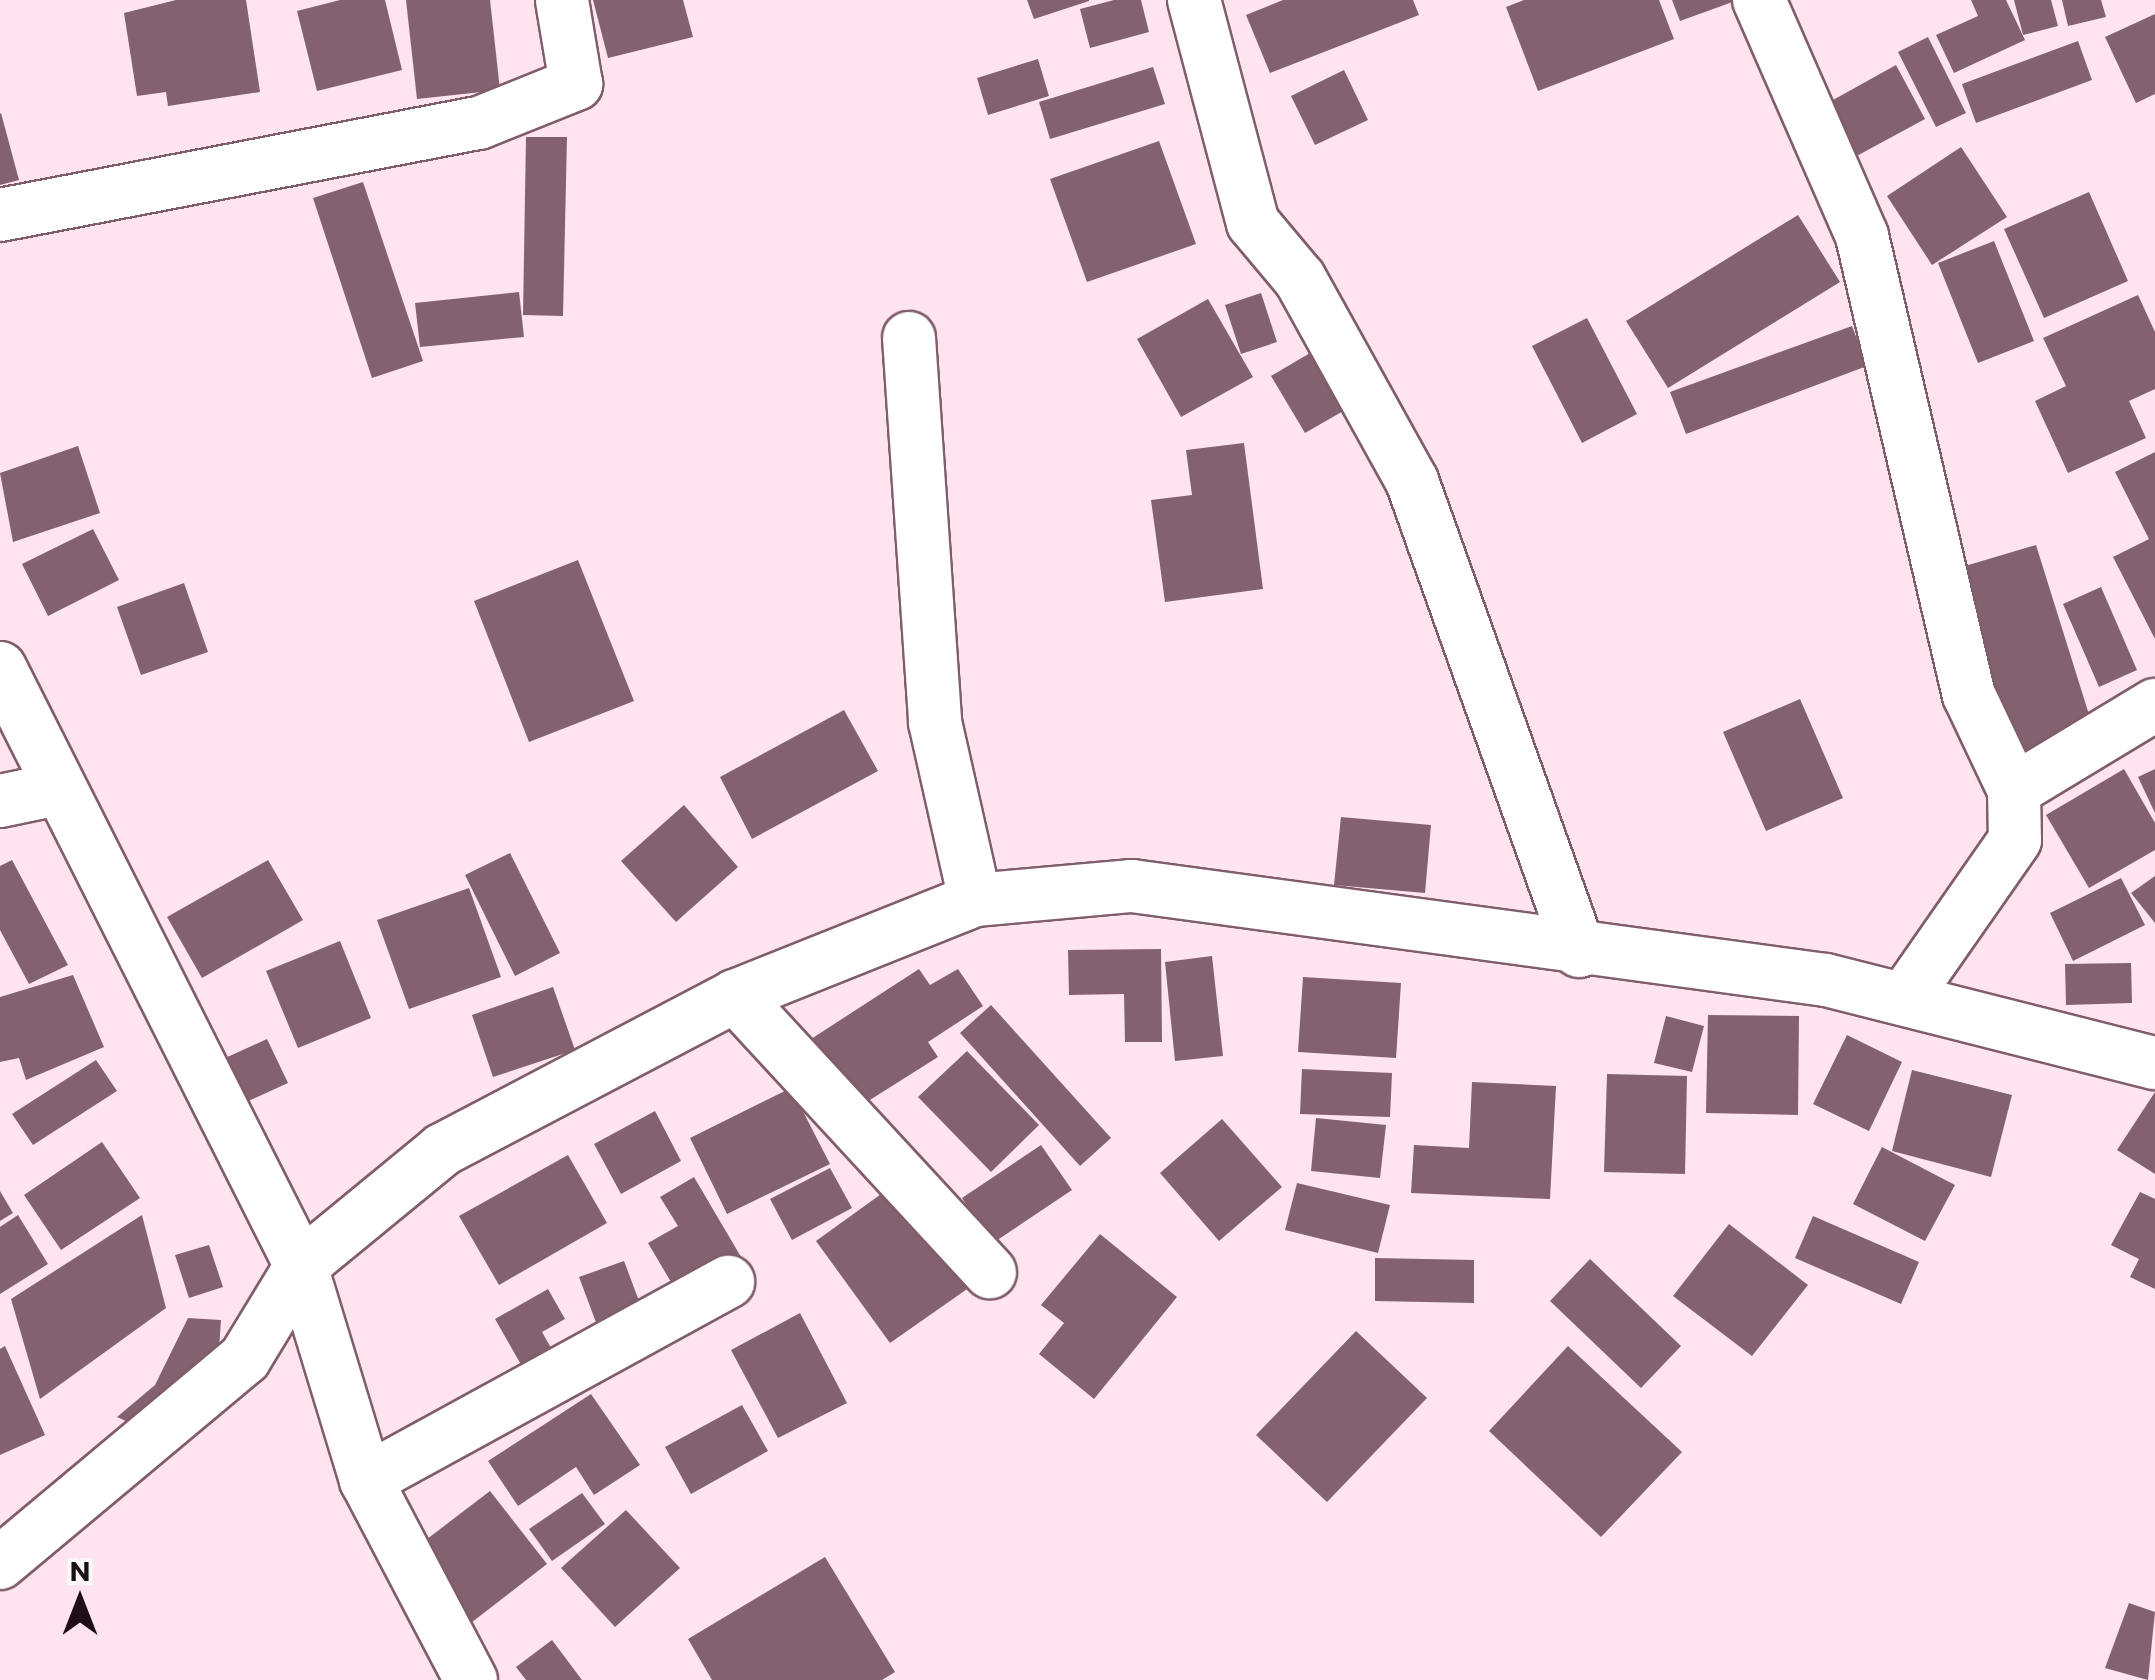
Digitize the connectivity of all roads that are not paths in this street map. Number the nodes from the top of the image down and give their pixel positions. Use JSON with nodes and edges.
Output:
{"nodes":[{"id":1,"x":562,"y":0,"type":"edge"},
{"id":2,"x":1194,"y":0,"type":"edge"},
{"id":3,"x":1759,"y":0,"type":"edge"},
{"id":4,"x":0,"y":215,"type":"edge"},
{"id":5,"x":909,"y":338,"type":"dead end"},
{"id":6,"x":0,"y":668,"type":"edge"},
{"id":7,"x":2155,"y":705,"type":"edge"},
{"id":8,"x":58,"y":789,"type":"junction"},
{"id":9,"x":2014,"y":790,"type":"junction"},
{"id":10,"x":0,"y":801,"type":"edge"},
{"id":11,"x":975,"y":900,"type":"junction"},
{"id":12,"x":1579,"y":951,"type":"junction"},
{"id":13,"x":736,"y":996,"type":"junction"},
{"id":14,"x":1904,"y":999,"type":"junction"},
{"id":15,"x":2155,"y":1062,"type":"edge"},
{"id":16,"x":300,"y":1266,"type":"junction"},
{"id":17,"x":990,"y":1272,"type":"dead end"},
{"id":18,"x":728,"y":1282,"type":"dead end"},
{"id":19,"x":366,"y":1480,"type":"junction"},
{"id":20,"x":0,"y":1562,"type":"edge"},
{"id":21,"x":471,"y":1680,"type":"edge"}],
"edges":[{"from":1,"to":4,"type":"street"},
{"from":2,"to":12,"type":"street"},
{"from":3,"to":9,"type":"street"},
{"from":5,"to":11,"type":"street"},
{"from":6,"to":8,"type":"street"},
{"from":7,"to":9,"type":"street"},
{"from":8,"to":10,"type":"street"},
{"from":8,"to":16,"type":"street"},
{"from":9,"to":14,"type":"street"},
{"from":11,"to":12,"type":"street"},
{"from":11,"to":13,"type":"street"},
{"from":12,"to":14,"type":"street"},
{"from":13,"to":16,"type":"street"},
{"from":13,"to":17,"type":"street"},
{"from":14,"to":15,"type":"street"},
{"from":16,"to":19,"type":"street"},
{"from":16,"to":20,"type":"street"},
{"from":18,"to":19,"type":"street"},
{"from":19,"to":21,"type":"street"}]}
